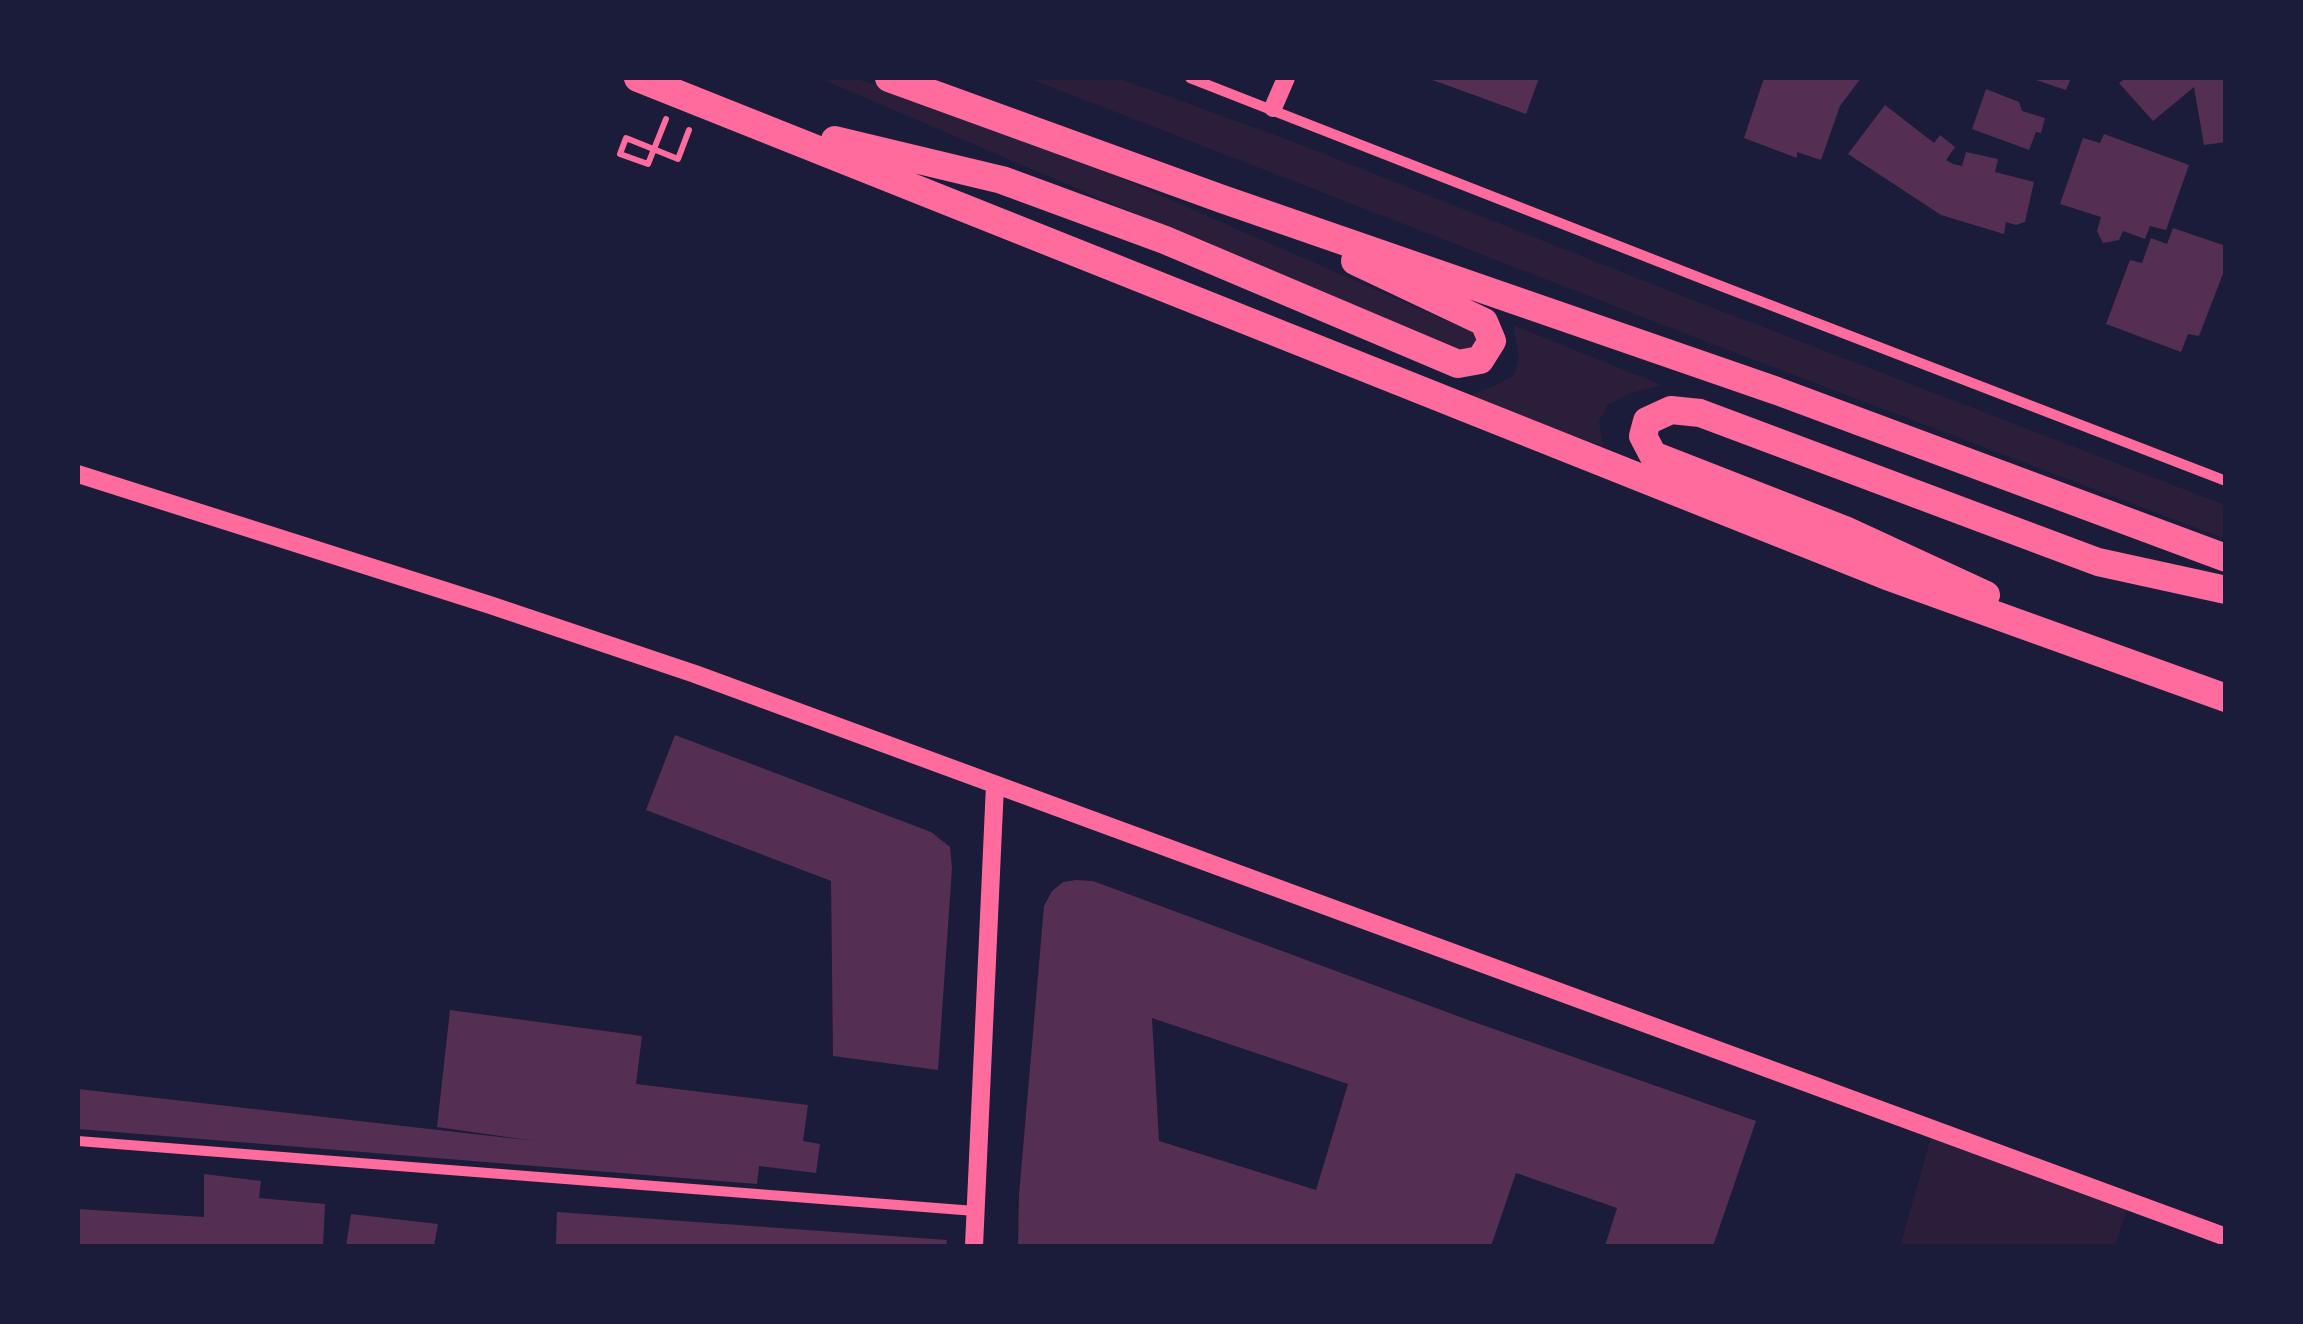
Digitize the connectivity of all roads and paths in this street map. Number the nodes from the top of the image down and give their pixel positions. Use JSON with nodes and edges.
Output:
{"nodes":[{"id":1,"x":638,"y":78,"type":"edge"},
{"id":2,"x":889,"y":78,"type":"edge"},
{"id":3,"x":1190,"y":78,"type":"edge"},
{"id":4,"x":1286,"y":78,"type":"edge"},
{"id":5,"x":1274,"y":108,"type":"junction"},
{"id":6,"x":744,"y":119,"type":"junction"},
{"id":7,"x":678,"y":159,"type":"dead end"},
{"id":8,"x":648,"y":164,"type":"dead end"},
{"id":9,"x":1222,"y":199,"type":"junction"},
{"id":10,"x":78,"y":474,"type":"edge"},
{"id":11,"x":2226,"y":481,"type":"edge"},
{"id":12,"x":2226,"y":558,"type":"edge"},
{"id":13,"x":2226,"y":590,"type":"edge"},
{"id":14,"x":2170,"y":680,"type":"junction"},
{"id":15,"x":2226,"y":698,"type":"edge"},
{"id":16,"x":996,"y":785,"type":"junction"},
{"id":17,"x":78,"y":1142,"type":"edge"},
{"id":18,"x":975,"y":1211,"type":"junction"},
{"id":19,"x":2226,"y":1237,"type":"edge"},
{"id":20,"x":974,"y":1246,"type":"edge"}],
"edges":[{"from":1,"to":6,"type":"highway"},
{"from":2,"to":9,"type":"highway"},
{"from":3,"to":5,"type":"street"},
{"from":4,"to":5,"type":"street"},
{"from":5,"to":11,"type":"street"},
{"from":6,"to":9,"type":"highway"},
{"from":6,"to":14,"type":"highway"},
{"from":7,"to":8,"type":"path"},
{"from":9,"to":12,"type":"highway"},
{"from":10,"to":16,"type":"street"},
{"from":13,"to":14,"type":"highway"},
{"from":14,"to":15,"type":"highway"},
{"from":16,"to":18,"type":"street"},
{"from":16,"to":19,"type":"street"},
{"from":17,"to":18,"type":"street"},
{"from":18,"to":20,"type":"street"}]}
